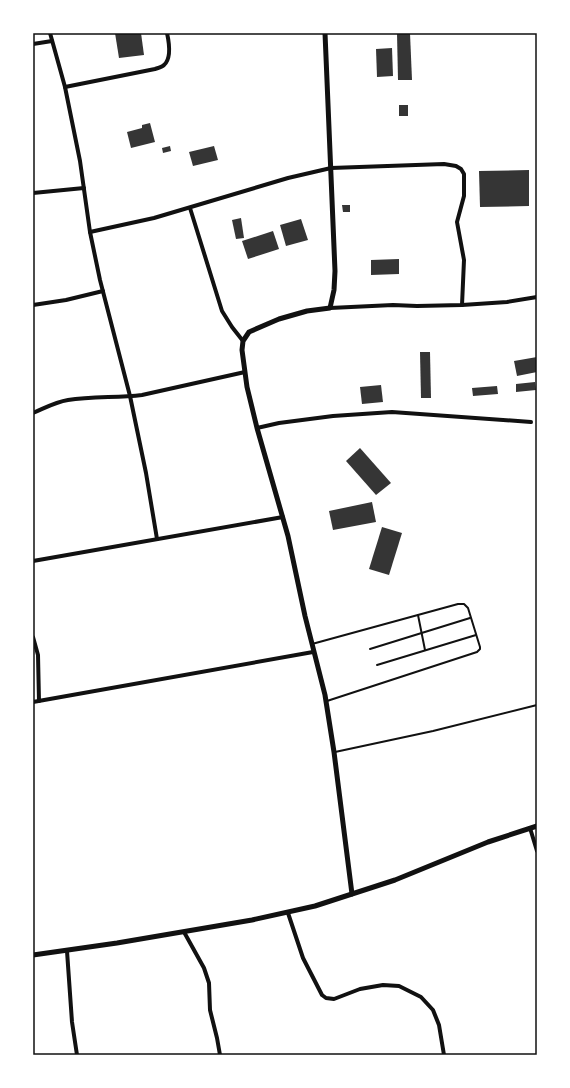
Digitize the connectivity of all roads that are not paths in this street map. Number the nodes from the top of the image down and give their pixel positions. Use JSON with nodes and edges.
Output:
{"nodes":[{"id":1,"x":50,"y":33,"type":"edge"},
{"id":2,"x":167,"y":33,"type":"edge"},
{"id":3,"x":325,"y":33,"type":"edge"},
{"id":4,"x":52,"y":41,"type":"junction"},
{"id":5,"x":33,"y":44,"type":"edge"},
{"id":6,"x":65,"y":87,"type":"junction"},
{"id":7,"x":331,"y":168,"type":"junction"},
{"id":8,"x":84,"y":188,"type":"junction"},
{"id":9,"x":33,"y":193,"type":"edge"},
{"id":10,"x":190,"y":208,"type":"junction"},
{"id":11,"x":90,"y":232,"type":"junction"},
{"id":12,"x":103,"y":292,"type":"junction"},
{"id":13,"x":537,"y":297,"type":"edge"},
{"id":14,"x":33,"y":305,"type":"edge"},
{"id":15,"x":462,"y":305,"type":"junction"},
{"id":16,"x":330,"y":308,"type":"junction"},
{"id":17,"x":243,"y":341,"type":"junction"},
{"id":18,"x":246,"y":372,"type":"junction"},
{"id":19,"x":130,"y":396,"type":"junction"},
{"id":20,"x":33,"y":413,"type":"edge"},
{"id":21,"x":531,"y":422,"type":"dead end"},
{"id":22,"x":258,"y":428,"type":"junction"},
{"id":23,"x":283,"y":517,"type":"junction"},
{"id":24,"x":157,"y":539,"type":"junction"},
{"id":25,"x":33,"y":561,"type":"edge"},
{"id":26,"x":418,"y":615,"type":"junction"},
{"id":27,"x":471,"y":618,"type":"junction"},
{"id":28,"x":422,"y":633,"type":"junction"},
{"id":29,"x":476,"y":635,"type":"junction"},
{"id":30,"x":33,"y":637,"type":"edge"},
{"id":31,"x":312,"y":644,"type":"junction"},
{"id":32,"x":370,"y":649,"type":"dead end"},
{"id":33,"x":426,"y":650,"type":"junction"},
{"id":34,"x":314,"y":652,"type":"junction"},
{"id":35,"x":377,"y":665,"type":"dead end"},
{"id":36,"x":38,"y":701,"type":"junction"},
{"id":37,"x":33,"y":702,"type":"edge"},
{"id":38,"x":326,"y":702,"type":"junction"},
{"id":39,"x":537,"y":705,"type":"edge"},
{"id":40,"x":334,"y":752,"type":"junction"},
{"id":41,"x":537,"y":826,"type":"edge"},
{"id":42,"x":530,"y":828,"type":"junction"},
{"id":43,"x":537,"y":851,"type":"edge"},
{"id":44,"x":352,"y":894,"type":"junction"},
{"id":45,"x":288,"y":913,"type":"junction"},
{"id":46,"x":184,"y":932,"type":"junction"},
{"id":47,"x":68,"y":951,"type":"junction"},
{"id":48,"x":33,"y":956,"type":"edge"},
{"id":49,"x":77,"y":1055,"type":"edge"},
{"id":50,"x":220,"y":1055,"type":"edge"},
{"id":51,"x":444,"y":1055,"type":"edge"}],
"edges":[{"from":1,"to":4,"type":"street"},
{"from":2,"to":6,"type":"street"},
{"from":3,"to":7,"type":"street"},
{"from":4,"to":5,"type":"street"},
{"from":4,"to":6,"type":"street"},
{"from":6,"to":8,"type":"street"},
{"from":7,"to":10,"type":"street"},
{"from":7,"to":15,"type":"street"},
{"from":7,"to":16,"type":"street"},
{"from":8,"to":9,"type":"street"},
{"from":8,"to":11,"type":"street"},
{"from":10,"to":11,"type":"street"},
{"from":10,"to":17,"type":"street"},
{"from":11,"to":12,"type":"street"},
{"from":12,"to":14,"type":"street"},
{"from":12,"to":19,"type":"street"},
{"from":13,"to":15,"type":"street"},
{"from":15,"to":16,"type":"street"},
{"from":16,"to":17,"type":"street"},
{"from":17,"to":18,"type":"street"},
{"from":18,"to":19,"type":"street"},
{"from":18,"to":22,"type":"street"},
{"from":19,"to":20,"type":"street"},
{"from":19,"to":24,"type":"street"},
{"from":21,"to":22,"type":"street"},
{"from":22,"to":23,"type":"street"},
{"from":23,"to":24,"type":"street"},
{"from":23,"to":31,"type":"street"},
{"from":24,"to":25,"type":"street"},
{"from":26,"to":27,"type":"lane"},
{"from":26,"to":28,"type":"lane"},
{"from":26,"to":31,"type":"lane"},
{"from":27,"to":28,"type":"lane"},
{"from":27,"to":29,"type":"lane"},
{"from":28,"to":32,"type":"lane"},
{"from":28,"to":33,"type":"lane"},
{"from":29,"to":33,"type":"lane"},
{"from":29,"to":38,"type":"lane"},
{"from":30,"to":36,"type":"street"},
{"from":31,"to":34,"type":"street"},
{"from":33,"to":35,"type":"lane"},
{"from":34,"to":36,"type":"street"},
{"from":34,"to":38,"type":"street"},
{"from":36,"to":37,"type":"street"},
{"from":38,"to":40,"type":"street"},
{"from":39,"to":40,"type":"lane"},
{"from":40,"to":44,"type":"street"},
{"from":41,"to":42,"type":"street"},
{"from":42,"to":43,"type":"street"},
{"from":42,"to":44,"type":"street"},
{"from":44,"to":45,"type":"street"},
{"from":45,"to":46,"type":"street"},
{"from":45,"to":51,"type":"street"},
{"from":46,"to":47,"type":"street"},
{"from":46,"to":50,"type":"street"},
{"from":47,"to":48,"type":"street"},
{"from":47,"to":49,"type":"street"}]}
